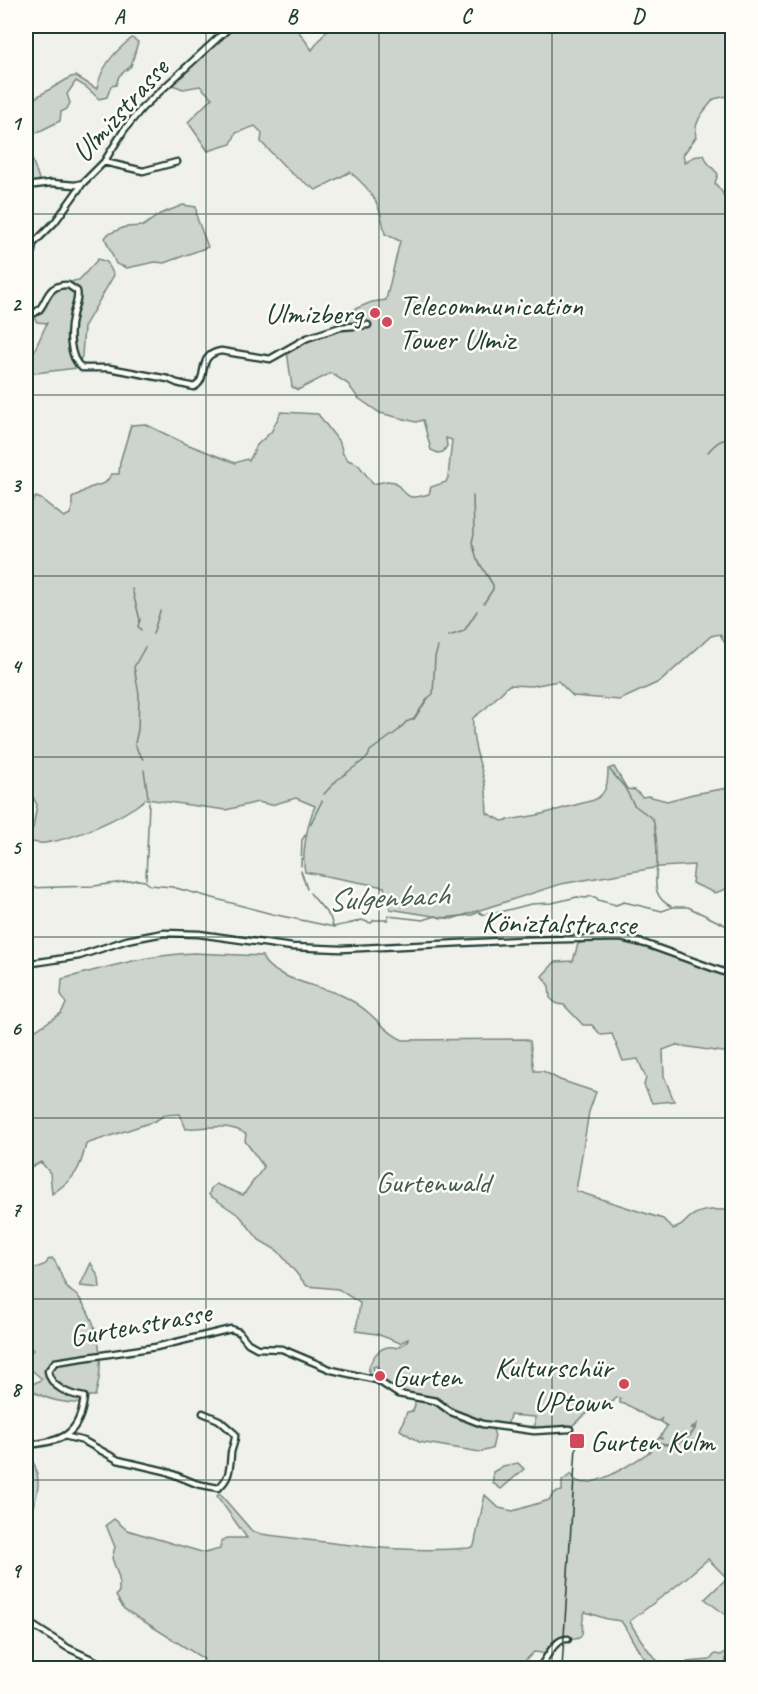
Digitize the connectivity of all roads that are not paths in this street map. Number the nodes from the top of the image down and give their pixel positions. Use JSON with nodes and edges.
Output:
{"nodes":[{"id":1,"x":231,"y":26,"type":"edge"},
{"id":2,"x":104,"y":162,"type":"junction"},
{"id":3,"x":177,"y":162,"type":"dead end"},
{"id":4,"x":83,"y":183,"type":"junction"},
{"id":5,"x":73,"y":185,"type":"junction"},
{"id":6,"x":26,"y":186,"type":"edge"},
{"id":7,"x":76,"y":192,"type":"junction"},
{"id":8,"x":368,"y":325,"type":"dead end"},
{"id":9,"x":26,"y":964,"type":"edge"},
{"id":10,"x":732,"y":975,"type":"edge"},
{"id":11,"x":202,"y":1413,"type":"dead end"},
{"id":12,"x":570,"y":1429,"type":"dead end"},
{"id":13,"x":64,"y":1436,"type":"junction"},
{"id":14,"x":26,"y":1445,"type":"edge"},
{"id":15,"x":26,"y":1621,"type":"edge"},
{"id":16,"x":568,"y":1639,"type":"dead end"},
{"id":17,"x":105,"y":1668,"type":"edge"},
{"id":18,"x":539,"y":1668,"type":"edge"}],
"edges":[{"from":1,"to":2,"type":"street","name":"Ulmizstrasse"},
{"from":2,"to":3,"type":"street"},
{"from":2,"to":4,"type":"street","name":"Ulmizstrasse"},
{"from":4,"to":5,"type":"street","name":"Ulmizstrasse"},
{"from":4,"to":7,"type":"street"},
{"from":5,"to":6,"type":"street","name":"Ulmizstrasse"},
{"from":5,"to":7,"type":"street"},
{"from":7,"to":8,"type":"street"},
{"from":9,"to":10,"type":"street","name":"Köniztalstrasse"},
{"from":11,"to":13,"type":"street"},
{"from":12,"to":13,"type":"street","name":"Gurtenstrasse"},
{"from":13,"to":14,"type":"street"},
{"from":15,"to":17,"type":"street"},
{"from":16,"to":18,"type":"street"}]}
